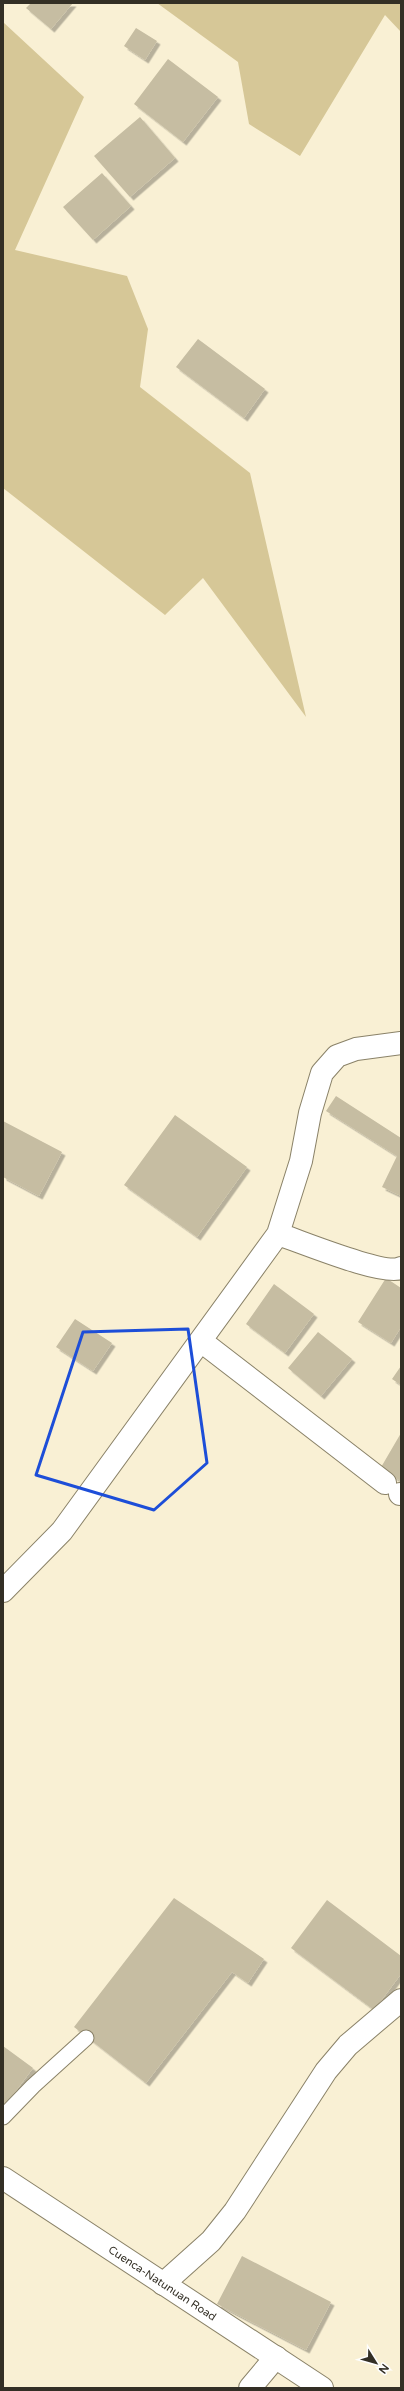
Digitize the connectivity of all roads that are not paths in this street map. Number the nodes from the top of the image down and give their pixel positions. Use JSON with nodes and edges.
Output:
{"nodes":[{"id":1,"x":401,"y":1043,"type":"edge"},
{"id":2,"x":278,"y":1234,"type":"junction"},
{"id":3,"x":401,"y":1268,"type":"edge"},
{"id":4,"x":201,"y":1341,"type":"junction"},
{"id":5,"x":395,"y":1490,"type":"edge"},
{"id":6,"x":3,"y":1591,"type":"edge"},
{"id":7,"x":401,"y":2000,"type":"edge"},
{"id":8,"x":86,"y":2038,"type":"dead end"},
{"id":9,"x":3,"y":2118,"type":"edge"},
{"id":10,"x":3,"y":2178,"type":"edge"},
{"id":11,"x":163,"y":2284,"type":"junction"},
{"id":12,"x":276,"y":2357,"type":"junction"},
{"id":13,"x":250,"y":2388,"type":"edge"},
{"id":14,"x":322,"y":2388,"type":"edge"}],
"edges":[{"from":1,"to":2,"type":"street"},
{"from":2,"to":3,"type":"street"},
{"from":2,"to":4,"type":"street"},
{"from":4,"to":5,"type":"street"},
{"from":4,"to":6,"type":"street"},
{"from":7,"to":11,"type":"street"},
{"from":8,"to":9,"type":"lane"},
{"from":10,"to":11,"type":"street","name":"Cuenca-Natunuan Road"},
{"from":11,"to":12,"type":"street","name":"Cuenca-Natunuan Road"},
{"from":12,"to":13,"type":"street"},
{"from":12,"to":14,"type":"street","name":"Cuenca-Natunuan Road"}]}
